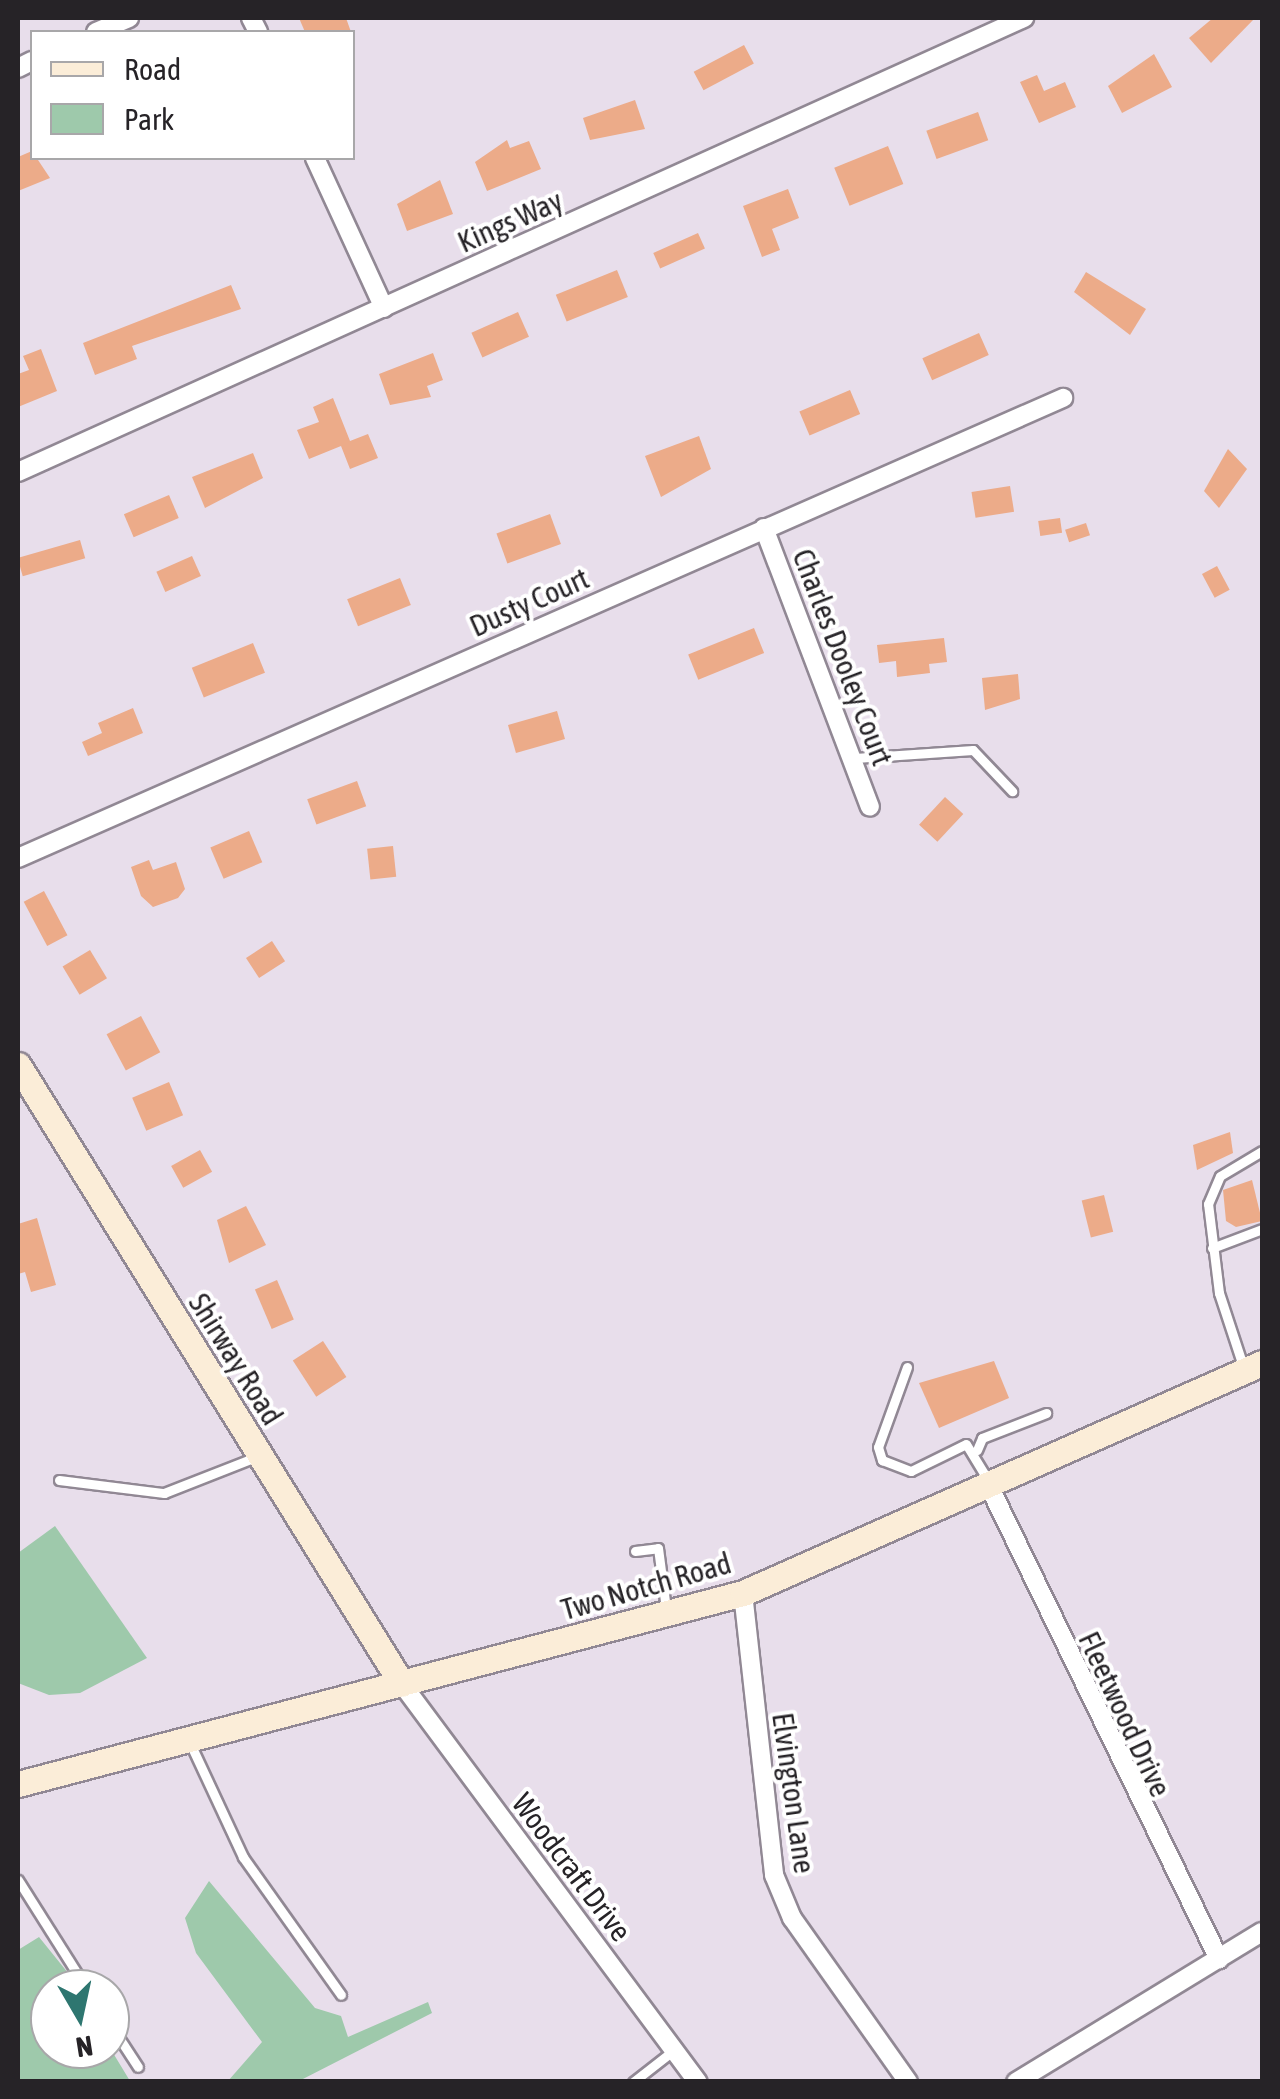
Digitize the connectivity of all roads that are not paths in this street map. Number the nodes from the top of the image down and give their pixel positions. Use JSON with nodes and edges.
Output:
{"nodes":[{"id":1,"x":129,"y":18,"type":"edge"},
{"id":2,"x":1024,"y":18,"type":"edge"},
{"id":3,"x":101,"y":30,"type":"edge"},
{"id":4,"x":316,"y":160,"type":"edge"},
{"id":5,"x":384,"y":308,"type":"junction"},
{"id":6,"x":1063,"y":398,"type":"dead end"},
{"id":7,"x":18,"y":472,"type":"edge"},
{"id":8,"x":764,"y":528,"type":"junction"},
{"id":9,"x":856,"y":758,"type":"junction"},
{"id":10,"x":1012,"y":790,"type":"dead end"},
{"id":11,"x":870,"y":807,"type":"dead end"},
{"id":12,"x":18,"y":858,"type":"edge"},
{"id":13,"x":18,"y":1065,"type":"edge"},
{"id":14,"x":1262,"y":1151,"type":"edge"},
{"id":15,"x":1262,"y":1229,"type":"edge"},
{"id":16,"x":1212,"y":1248,"type":"junction"},
{"id":17,"x":907,"y":1367,"type":"dead end"},
{"id":18,"x":1254,"y":1367,"type":"edge"},
{"id":19,"x":1046,"y":1412,"type":"dead end"},
{"id":20,"x":977,"y":1450,"type":"junction"},
{"id":21,"x":258,"y":1456,"type":"junction"},
{"id":22,"x":59,"y":1480,"type":"dead end"},
{"id":23,"x":990,"y":1488,"type":"junction"},
{"id":24,"x":635,"y":1551,"type":"dead end"},
{"id":25,"x":743,"y":1593,"type":"junction"},
{"id":26,"x":668,"y":1616,"type":"junction"},
{"id":27,"x":402,"y":1684,"type":"junction"},
{"id":28,"x":188,"y":1738,"type":"junction"},
{"id":29,"x":18,"y":1784,"type":"edge"},
{"id":30,"x":18,"y":1880,"type":"edge"},
{"id":31,"x":1262,"y":1932,"type":"edge"},
{"id":32,"x":1219,"y":1959,"type":"junction"},
{"id":33,"x":74,"y":1969,"type":"edge"},
{"id":34,"x":341,"y":1995,"type":"dead end"},
{"id":35,"x":674,"y":2050,"type":"junction"},
{"id":36,"x":130,"y":2055,"type":"edge"},
{"id":37,"x":138,"y":2067,"type":"dead end"},
{"id":38,"x":632,"y":2082,"type":"edge"},
{"id":39,"x":698,"y":2082,"type":"edge"},
{"id":40,"x":908,"y":2082,"type":"edge"},
{"id":41,"x":1016,"y":2082,"type":"edge"}],
"edges":[{"from":1,"to":3,"type":"street"},
{"from":2,"to":5,"type":"street","name":"Kings Way"},
{"from":4,"to":5,"type":"street"},
{"from":5,"to":7,"type":"street","name":"Kings Way"},
{"from":6,"to":8,"type":"street","name":"Dusty Court"},
{"from":8,"to":9,"type":"street","name":"Charles Dooley Court"},
{"from":8,"to":12,"type":"street","name":"Dusty Court"},
{"from":9,"to":10,"type":"lane"},
{"from":9,"to":11,"type":"street","name":"Charles Dooley Court"},
{"from":13,"to":21,"type":"street","name":"Shirway Road"},
{"from":14,"to":16,"type":"lane"},
{"from":15,"to":16,"type":"lane"},
{"from":16,"to":18,"type":"lane"},
{"from":17,"to":20,"type":"lane"},
{"from":18,"to":23,"type":"street","name":"Two Notch Road"},
{"from":19,"to":20,"type":"lane"},
{"from":20,"to":23,"type":"lane"},
{"from":21,"to":22,"type":"lane"},
{"from":21,"to":27,"type":"street","name":"Shirway Road"},
{"from":23,"to":25,"type":"street","name":"Two Notch Road"},
{"from":23,"to":32,"type":"street","name":"Fleetwood Drive"},
{"from":24,"to":26,"type":"lane"},
{"from":25,"to":26,"type":"street","name":"Two Notch Road"},
{"from":25,"to":40,"type":"street","name":"Elvington Lane"},
{"from":26,"to":27,"type":"street","name":"Two Notch Road"},
{"from":27,"to":28,"type":"street","name":"Two Notch Road"},
{"from":27,"to":35,"type":"street","name":"Woodcraft Drive"},
{"from":28,"to":29,"type":"street","name":"Two Notch Road"},
{"from":28,"to":34,"type":"lane"},
{"from":30,"to":33,"type":"lane"},
{"from":31,"to":32,"type":"street"},
{"from":32,"to":41,"type":"street"},
{"from":35,"to":38,"type":"lane"},
{"from":35,"to":39,"type":"street","name":"Woodcraft Drive"},
{"from":36,"to":37,"type":"lane"}]}
